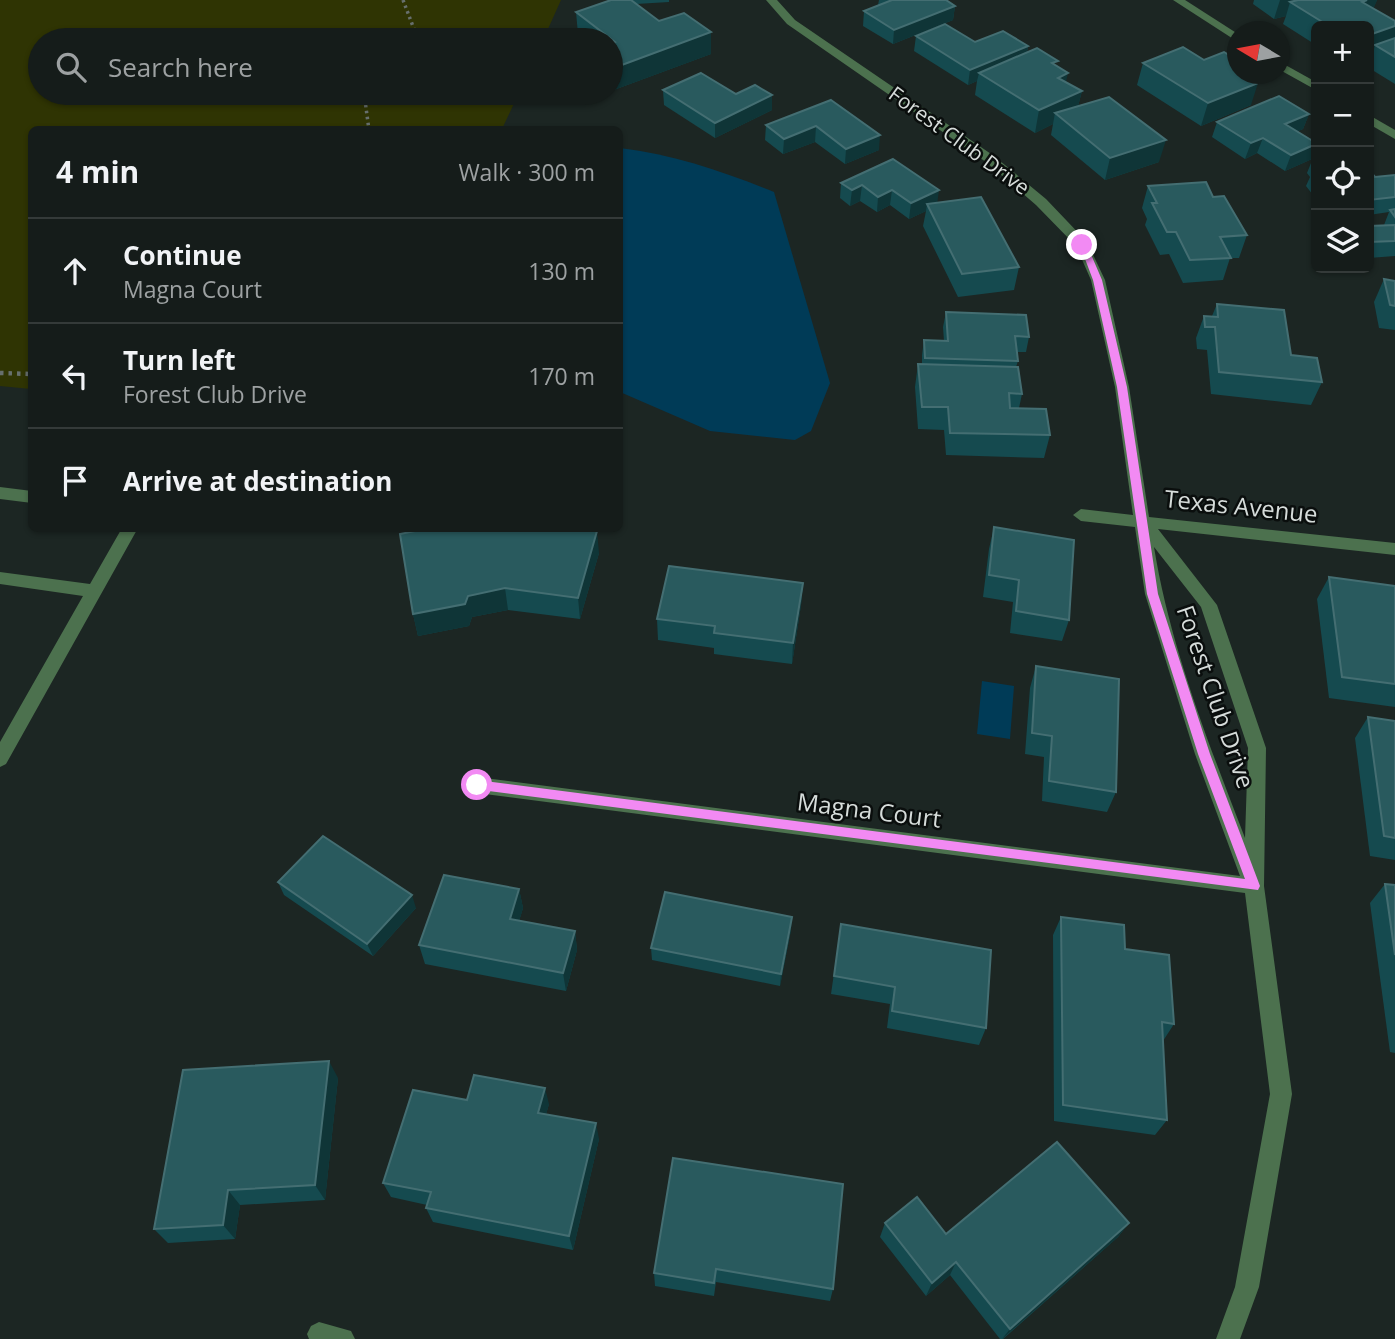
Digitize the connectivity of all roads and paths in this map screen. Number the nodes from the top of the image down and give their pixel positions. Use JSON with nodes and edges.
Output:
{"nodes":[{"id":1,"x":403,"y":0,"type":"edge"},
{"id":2,"x":771,"y":0,"type":"edge"},
{"id":3,"x":1178,"y":0,"type":"edge"},
{"id":4,"x":414,"y":28,"type":"edge"},
{"id":5,"x":1227,"y":32,"type":"edge"},
{"id":6,"x":1290,"y":72,"type":"edge"},
{"id":7,"x":1311,"y":85,"type":"edge"},
{"id":8,"x":366,"y":105,"type":"edge"},
{"id":9,"x":1374,"y":122,"type":"edge"},
{"id":10,"x":368,"y":126,"type":"edge"},
{"id":11,"x":1395,"y":135,"type":"edge"},
{"id":12,"x":0,"y":373,"type":"edge"},
{"id":13,"x":28,"y":374,"type":"edge"},
{"id":14,"x":0,"y":493,"type":"edge"},
{"id":15,"x":28,"y":496,"type":"edge"},
{"id":16,"x":1081,"y":514,"type":"dead end"},
{"id":17,"x":1143,"y":522,"type":"junction"},
{"id":18,"x":128,"y":532,"type":"edge"},
{"id":19,"x":1395,"y":548,"type":"edge"},
{"id":20,"x":0,"y":578,"type":"edge"},
{"id":21,"x":95,"y":591,"type":"junction"},
{"id":22,"x":0,"y":759,"type":"edge"},
{"id":23,"x":477,"y":785,"type":"dead end"},
{"id":24,"x":1254,"y":886,"type":"junction"},
{"id":25,"x":319,"y":1334,"type":"dead end"},
{"id":26,"x":343,"y":1339,"type":"edge"},
{"id":27,"x":1227,"y":1339,"type":"edge"}],
"edges":[{"from":1,"to":4,"type":"path"},
{"from":2,"to":17,"type":"street","name":"Forest Club Drive"},
{"from":3,"to":5,"type":"street"},
{"from":6,"to":7,"type":"street"},
{"from":8,"to":10,"type":"path"},
{"from":9,"to":11,"type":"street"},
{"from":12,"to":13,"type":"path"},
{"from":14,"to":15,"type":"street"},
{"from":16,"to":17,"type":"street","name":"Texas Avenue"},
{"from":17,"to":19,"type":"street","name":"Texas Avenue"},
{"from":17,"to":24,"type":"street","name":"Forest Club Drive"},
{"from":17,"to":24,"type":"street","name":"Forest Club Drive"},
{"from":18,"to":21,"type":"street"},
{"from":20,"to":21,"type":"street"},
{"from":21,"to":22,"type":"street"},
{"from":23,"to":24,"type":"street","name":"Magna Court"},
{"from":24,"to":27,"type":"street","name":"Forest Club Drive"},
{"from":25,"to":26,"type":"street"}]}
